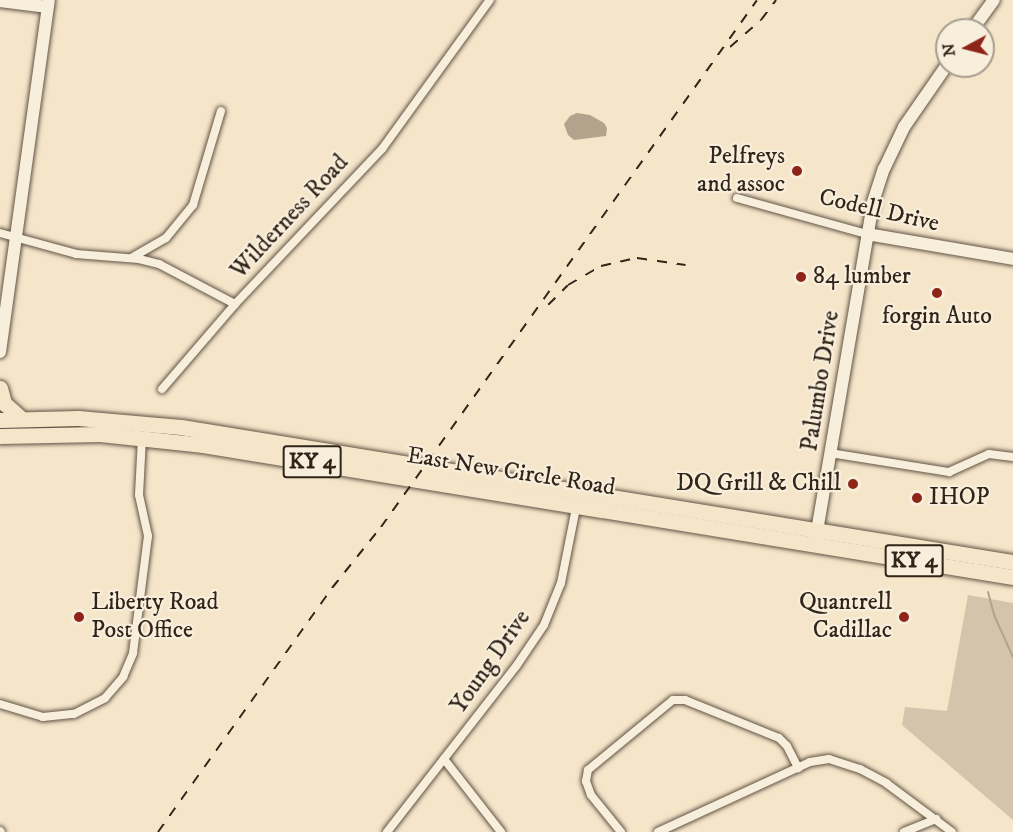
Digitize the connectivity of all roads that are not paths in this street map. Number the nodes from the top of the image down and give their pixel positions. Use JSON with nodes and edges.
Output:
{"nodes":[{"id":1,"x":490,"y":0,"type":"edge"},
{"id":2,"x":994,"y":0,"type":"edge"},
{"id":3,"x":0,"y":1,"type":"edge"},
{"id":4,"x":48,"y":3,"type":"edge"},
{"id":5,"x":981,"y":18,"type":"edge"},
{"id":6,"x":938,"y":78,"type":"edge"},
{"id":7,"x":221,"y":111,"type":"dead end"},
{"id":8,"x":737,"y":198,"type":"dead end"},
{"id":9,"x":0,"y":233,"type":"edge"},
{"id":10,"x":867,"y":234,"type":"junction"},
{"id":11,"x":15,"y":236,"type":"junction"},
{"id":12,"x":130,"y":258,"type":"junction"},
{"id":13,"x":1013,"y":259,"type":"edge"},
{"id":14,"x":235,"y":304,"type":"junction"},
{"id":15,"x":0,"y":352,"type":"edge"},
{"id":16,"x":0,"y":387,"type":"edge"},
{"id":17,"x":162,"y":389,"type":"dead end"},
{"id":18,"x":21,"y":418,"type":"junction"},
{"id":19,"x":0,"y":420,"type":"edge"},
{"id":20,"x":142,"y":430,"type":"junction"},
{"id":21,"x":0,"y":436,"type":"edge"},
{"id":22,"x":830,"y":453,"type":"junction"},
{"id":23,"x":1013,"y":457,"type":"edge"},
{"id":24,"x":578,"y":498,"type":"junction"},
{"id":25,"x":816,"y":538,"type":"junction"},
{"id":26,"x":1013,"y":562,"type":"edge"},
{"id":27,"x":1013,"y":578,"type":"edge"},
{"id":28,"x":0,"y":704,"type":"edge"},
{"id":29,"x":444,"y":759,"type":"junction"},
{"id":30,"x":798,"y":768,"type":"junction"},
{"id":31,"x":937,"y":819,"type":"junction"},
{"id":32,"x":387,"y":832,"type":"edge"},
{"id":33,"x":501,"y":832,"type":"edge"},
{"id":34,"x":621,"y":832,"type":"edge"},
{"id":35,"x":658,"y":832,"type":"edge"},
{"id":36,"x":904,"y":832,"type":"edge"},
{"id":37,"x":952,"y":832,"type":"edge"}],
"edges":[{"from":1,"to":14,"type":"street","name":"Wilderness Road"},
{"from":2,"to":5,"type":"street"},
{"from":3,"to":4,"type":"street"},
{"from":4,"to":11,"type":"street"},
{"from":6,"to":10,"type":"street","name":"Palumbo Drive"},
{"from":7,"to":12,"type":"street"},
{"from":8,"to":10,"type":"street","name":"Codell Drive"},
{"from":9,"to":11,"type":"street","name":"Wilderness Road"},
{"from":10,"to":13,"type":"street","name":"Codell Drive"},
{"from":10,"to":22,"type":"street","name":"Palumbo Drive"},
{"from":11,"to":12,"type":"street","name":"Wilderness Road"},
{"from":11,"to":15,"type":"street"},
{"from":12,"to":14,"type":"street","name":"Wilderness Road"},
{"from":14,"to":17,"type":"street"},
{"from":16,"to":18,"type":"highway"},
{"from":18,"to":19,"type":"highway","name":"East New Circle Road","number":"KY 4"},
{"from":18,"to":20,"type":"highway","name":"East New Circle Road","number":"KY 4"},
{"from":20,"to":21,"type":"highway","name":"East New Circle Road","number":"KY 4"},
{"from":20,"to":24,"type":"highway","name":"East New Circle Road","number":"KY 4"},
{"from":20,"to":28,"type":"street"},
{"from":22,"to":23,"type":"street"},
{"from":22,"to":25,"type":"street","name":"Palumbo Drive"},
{"from":24,"to":25,"type":"highway","name":"East New Circle Road","number":"KY 4"},
{"from":24,"to":29,"type":"street","name":"Young Drive"},
{"from":25,"to":26,"type":"highway","name":"East New Circle Road","number":"KY 4"},
{"from":25,"to":27,"type":"highway","name":"East New Circle Road","number":"KY 4"},
{"from":29,"to":32,"type":"street","name":"Young Drive"},
{"from":29,"to":33,"type":"street"},
{"from":30,"to":31,"type":"street"},
{"from":30,"to":34,"type":"street"},
{"from":30,"to":35,"type":"street"},
{"from":31,"to":36,"type":"street"},
{"from":31,"to":37,"type":"street"}]}
